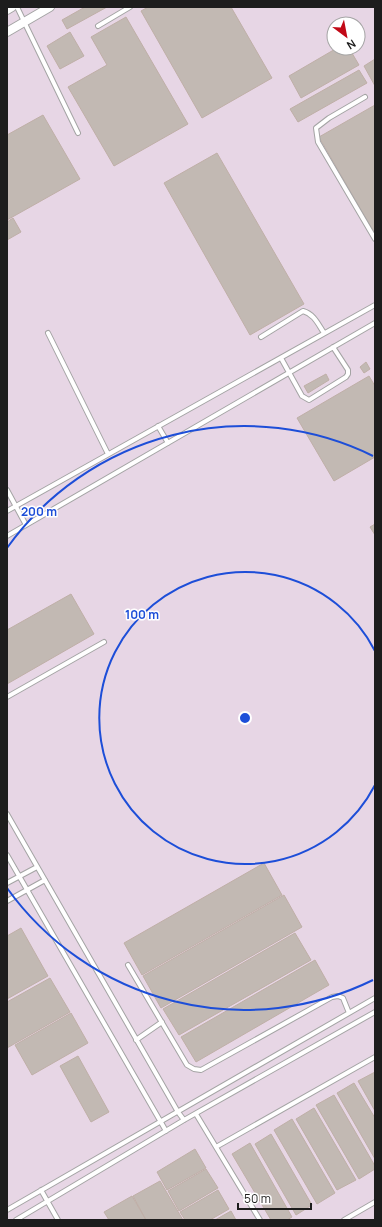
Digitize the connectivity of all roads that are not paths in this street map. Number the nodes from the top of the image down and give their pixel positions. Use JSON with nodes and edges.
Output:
{"nodes":[{"id":1,"x":12,"y":7,"type":"edge"},
{"id":2,"x":17,"y":7,"type":"edge"},
{"id":3,"x":50,"y":7,"type":"edge"},
{"id":4,"x":130,"y":7,"type":"edge"},
{"id":5,"x":7,"y":10,"type":"edge"},
{"id":6,"x":25,"y":22,"type":"junction"},
{"id":7,"x":98,"y":26,"type":"dead end"},
{"id":8,"x":7,"y":32,"type":"edge"},
{"id":9,"x":365,"y":97,"type":"dead end"},
{"id":10,"x":78,"y":133,"type":"dead end"},
{"id":11,"x":375,"y":239,"type":"edge"},
{"id":12,"x":375,"y":304,"type":"edge"},
{"id":13,"x":375,"y":323,"type":"edge"},
{"id":14,"x":324,"y":333,"type":"junction"},
{"id":15,"x":48,"y":334,"type":"dead end"},
{"id":16,"x":261,"y":338,"type":"dead end"},
{"id":17,"x":333,"y":347,"type":"junction"},
{"id":18,"x":281,"y":358,"type":"junction"},
{"id":19,"x":289,"y":373,"type":"junction"},
{"id":20,"x":158,"y":426,"type":"junction"},
{"id":21,"x":168,"y":443,"type":"junction"},
{"id":22,"x":108,"y":454,"type":"junction"},
{"id":23,"x":7,"y":490,"type":"edge"},
{"id":24,"x":15,"y":506,"type":"junction"},
{"id":25,"x":7,"y":511,"type":"edge"},
{"id":26,"x":26,"y":525,"type":"junction"},
{"id":27,"x":7,"y":536,"type":"edge"},
{"id":28,"x":104,"y":642,"type":"dead end"},
{"id":29,"x":7,"y":697,"type":"edge"},
{"id":30,"x":7,"y":814,"type":"edge"},
{"id":31,"x":7,"y":855,"type":"edge"},
{"id":32,"x":37,"y":867,"type":"junction"},
{"id":33,"x":19,"y":876,"type":"junction"},
{"id":34,"x":45,"y":880,"type":"junction"},
{"id":35,"x":7,"y":883,"type":"edge"},
{"id":36,"x":27,"y":890,"type":"junction"},
{"id":37,"x":7,"y":901,"type":"edge"},
{"id":38,"x":128,"y":965,"type":"dead end"},
{"id":39,"x":375,"y":998,"type":"edge"},
{"id":40,"x":375,"y":1012,"type":"edge"},
{"id":41,"x":349,"y":1013,"type":"junction"},
{"id":42,"x":162,"y":1022,"type":"junction"},
{"id":43,"x":136,"y":1040,"type":"junction"},
{"id":44,"x":375,"y":1057,"type":"edge"},
{"id":45,"x":178,"y":1112,"type":"junction"},
{"id":46,"x":196,"y":1114,"type":"junction"},
{"id":47,"x":184,"y":1120,"type":"junction"},
{"id":48,"x":161,"y":1121,"type":"junction"},
{"id":49,"x":166,"y":1131,"type":"junction"},
{"id":50,"x":216,"y":1147,"type":"junction"},
{"id":51,"x":41,"y":1190,"type":"junction"},
{"id":52,"x":48,"y":1201,"type":"junction"},
{"id":53,"x":375,"y":1202,"type":"edge"},
{"id":54,"x":7,"y":1210,"type":"edge"},
{"id":55,"x":16,"y":1220,"type":"edge"},
{"id":56,"x":58,"y":1220,"type":"edge"},
{"id":57,"x":260,"y":1220,"type":"edge"},
{"id":58,"x":344,"y":1220,"type":"edge"}],
"edges":[{"from":1,"to":5,"type":"street"},
{"from":2,"to":6,"type":"lane"},
{"from":3,"to":6,"type":"street"},
{"from":4,"to":7,"type":"lane"},
{"from":6,"to":8,"type":"street"},
{"from":6,"to":10,"type":"lane"},
{"from":9,"to":11,"type":"lane"},
{"from":12,"to":14,"type":"lane"},
{"from":13,"to":17,"type":"lane"},
{"from":14,"to":16,"type":"lane"},
{"from":14,"to":18,"type":"lane"},
{"from":15,"to":22,"type":"lane"},
{"from":17,"to":19,"type":"lane"},
{"from":17,"to":19,"type":"lane"},
{"from":18,"to":19,"type":"lane"},
{"from":18,"to":20,"type":"lane"},
{"from":19,"to":21,"type":"lane"},
{"from":20,"to":21,"type":"lane"},
{"from":20,"to":22,"type":"lane"},
{"from":21,"to":26,"type":"lane"},
{"from":22,"to":24,"type":"lane"},
{"from":23,"to":24,"type":"lane"},
{"from":24,"to":25,"type":"lane"},
{"from":24,"to":26,"type":"lane"},
{"from":26,"to":27,"type":"lane"},
{"from":28,"to":29,"type":"lane"},
{"from":30,"to":32,"type":"lane"},
{"from":31,"to":33,"type":"lane"},
{"from":32,"to":33,"type":"lane"},
{"from":32,"to":34,"type":"lane"},
{"from":33,"to":35,"type":"lane"},
{"from":33,"to":36,"type":"lane"},
{"from":34,"to":36,"type":"lane"},
{"from":34,"to":43,"type":"lane"},
{"from":36,"to":37,"type":"lane"},
{"from":36,"to":48,"type":"lane"},
{"from":38,"to":42,"type":"lane"},
{"from":39,"to":41,"type":"lane"},
{"from":40,"to":46,"type":"lane"},
{"from":41,"to":42,"type":"lane"},
{"from":41,"to":45,"type":"lane"},
{"from":42,"to":43,"type":"lane"},
{"from":43,"to":45,"type":"lane"},
{"from":44,"to":50,"type":"lane"},
{"from":45,"to":47,"type":"lane"},
{"from":45,"to":48,"type":"lane"},
{"from":46,"to":47,"type":"lane"},
{"from":46,"to":50,"type":"lane"},
{"from":47,"to":49,"type":"lane"},
{"from":48,"to":49,"type":"lane"},
{"from":48,"to":51,"type":"lane"},
{"from":49,"to":52,"type":"lane"},
{"from":50,"to":57,"type":"lane"},
{"from":51,"to":52,"type":"lane"},
{"from":51,"to":54,"type":"lane"},
{"from":52,"to":55,"type":"lane"},
{"from":52,"to":56,"type":"lane"},
{"from":53,"to":58,"type":"lane"}]}
